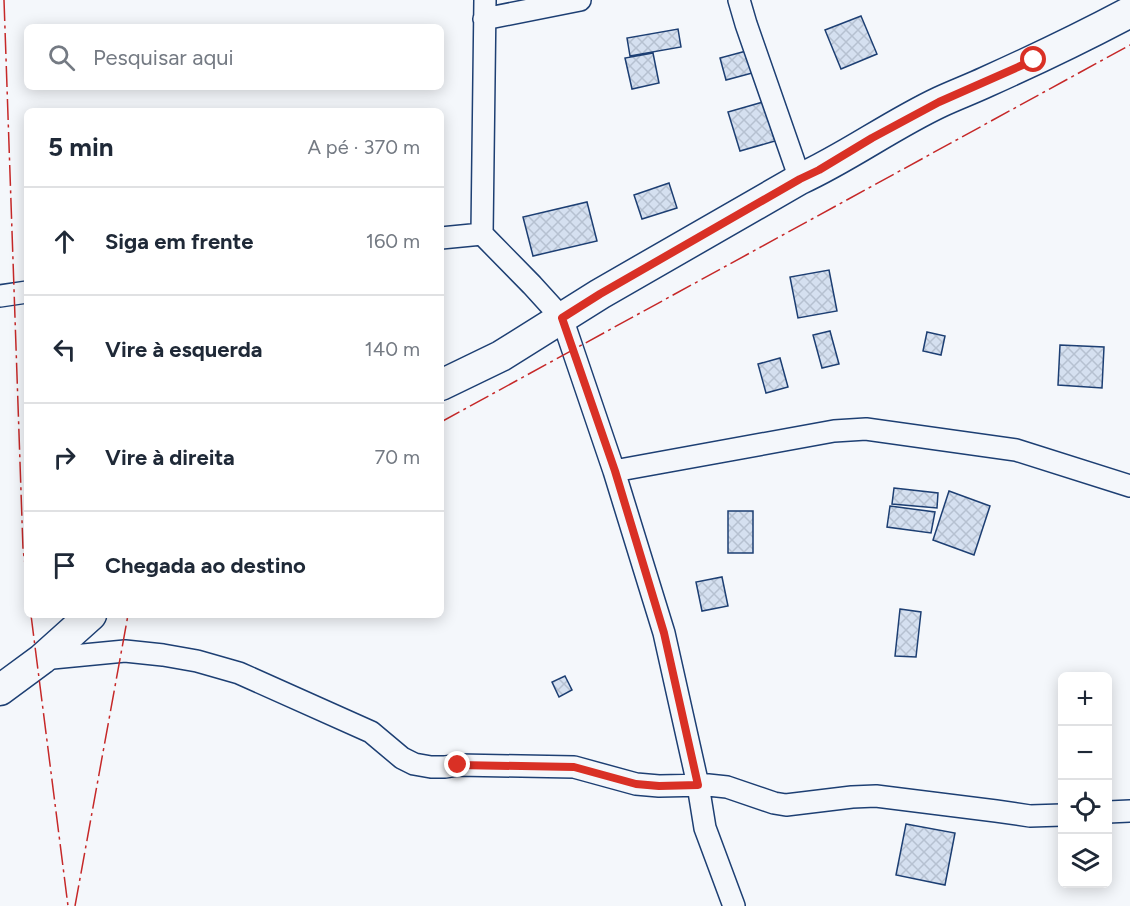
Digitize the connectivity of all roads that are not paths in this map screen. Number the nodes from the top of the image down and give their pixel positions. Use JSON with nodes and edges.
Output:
{"nodes":[{"id":1,"x":580,"y":0,"type":"edge"},
{"id":2,"x":740,"y":0,"type":"edge"},
{"id":3,"x":484,"y":10,"type":"edge"},
{"id":4,"x":1130,"y":12,"type":"edge"},
{"id":5,"x":800,"y":179,"type":"junction"},
{"id":6,"x":482,"y":234,"type":"junction"},
{"id":7,"x":444,"y":238,"type":"edge"},
{"id":8,"x":24,"y":292,"type":"edge"},
{"id":9,"x":0,"y":296,"type":"edge"},
{"id":10,"x":562,"y":318,"type":"junction"},
{"id":11,"x":444,"y":384,"type":"edge"},
{"id":12,"x":615,"y":471,"type":"junction"},
{"id":13,"x":1130,"y":486,"type":"edge"},
{"id":14,"x":88,"y":618,"type":"edge"},
{"id":15,"x":42,"y":659,"type":"junction"},
{"id":16,"x":0,"y":690,"type":"edge"},
{"id":17,"x":698,"y":785,"type":"junction"},
{"id":18,"x":1130,"y":811,"type":"edge"},
{"id":19,"x":1112,"y":812,"type":"edge"},
{"id":20,"x":1058,"y":815,"type":"edge"},
{"id":21,"x":734,"y":906,"type":"edge"}],
"edges":[{"from":1,"to":3,"type":"street"},
{"from":2,"to":5,"type":"street"},
{"from":3,"to":6,"type":"street"},
{"from":4,"to":5,"type":"street"},
{"from":5,"to":10,"type":"street"},
{"from":6,"to":7,"type":"street"},
{"from":6,"to":10,"type":"street"},
{"from":8,"to":9,"type":"street"},
{"from":10,"to":11,"type":"street"},
{"from":10,"to":12,"type":"street"},
{"from":12,"to":13,"type":"street"},
{"from":12,"to":17,"type":"street"},
{"from":14,"to":15,"type":"street"},
{"from":15,"to":16,"type":"street"},
{"from":15,"to":17,"type":"street"},
{"from":17,"to":20,"type":"street"},
{"from":17,"to":21,"type":"street"},
{"from":18,"to":19,"type":"street"}]}
